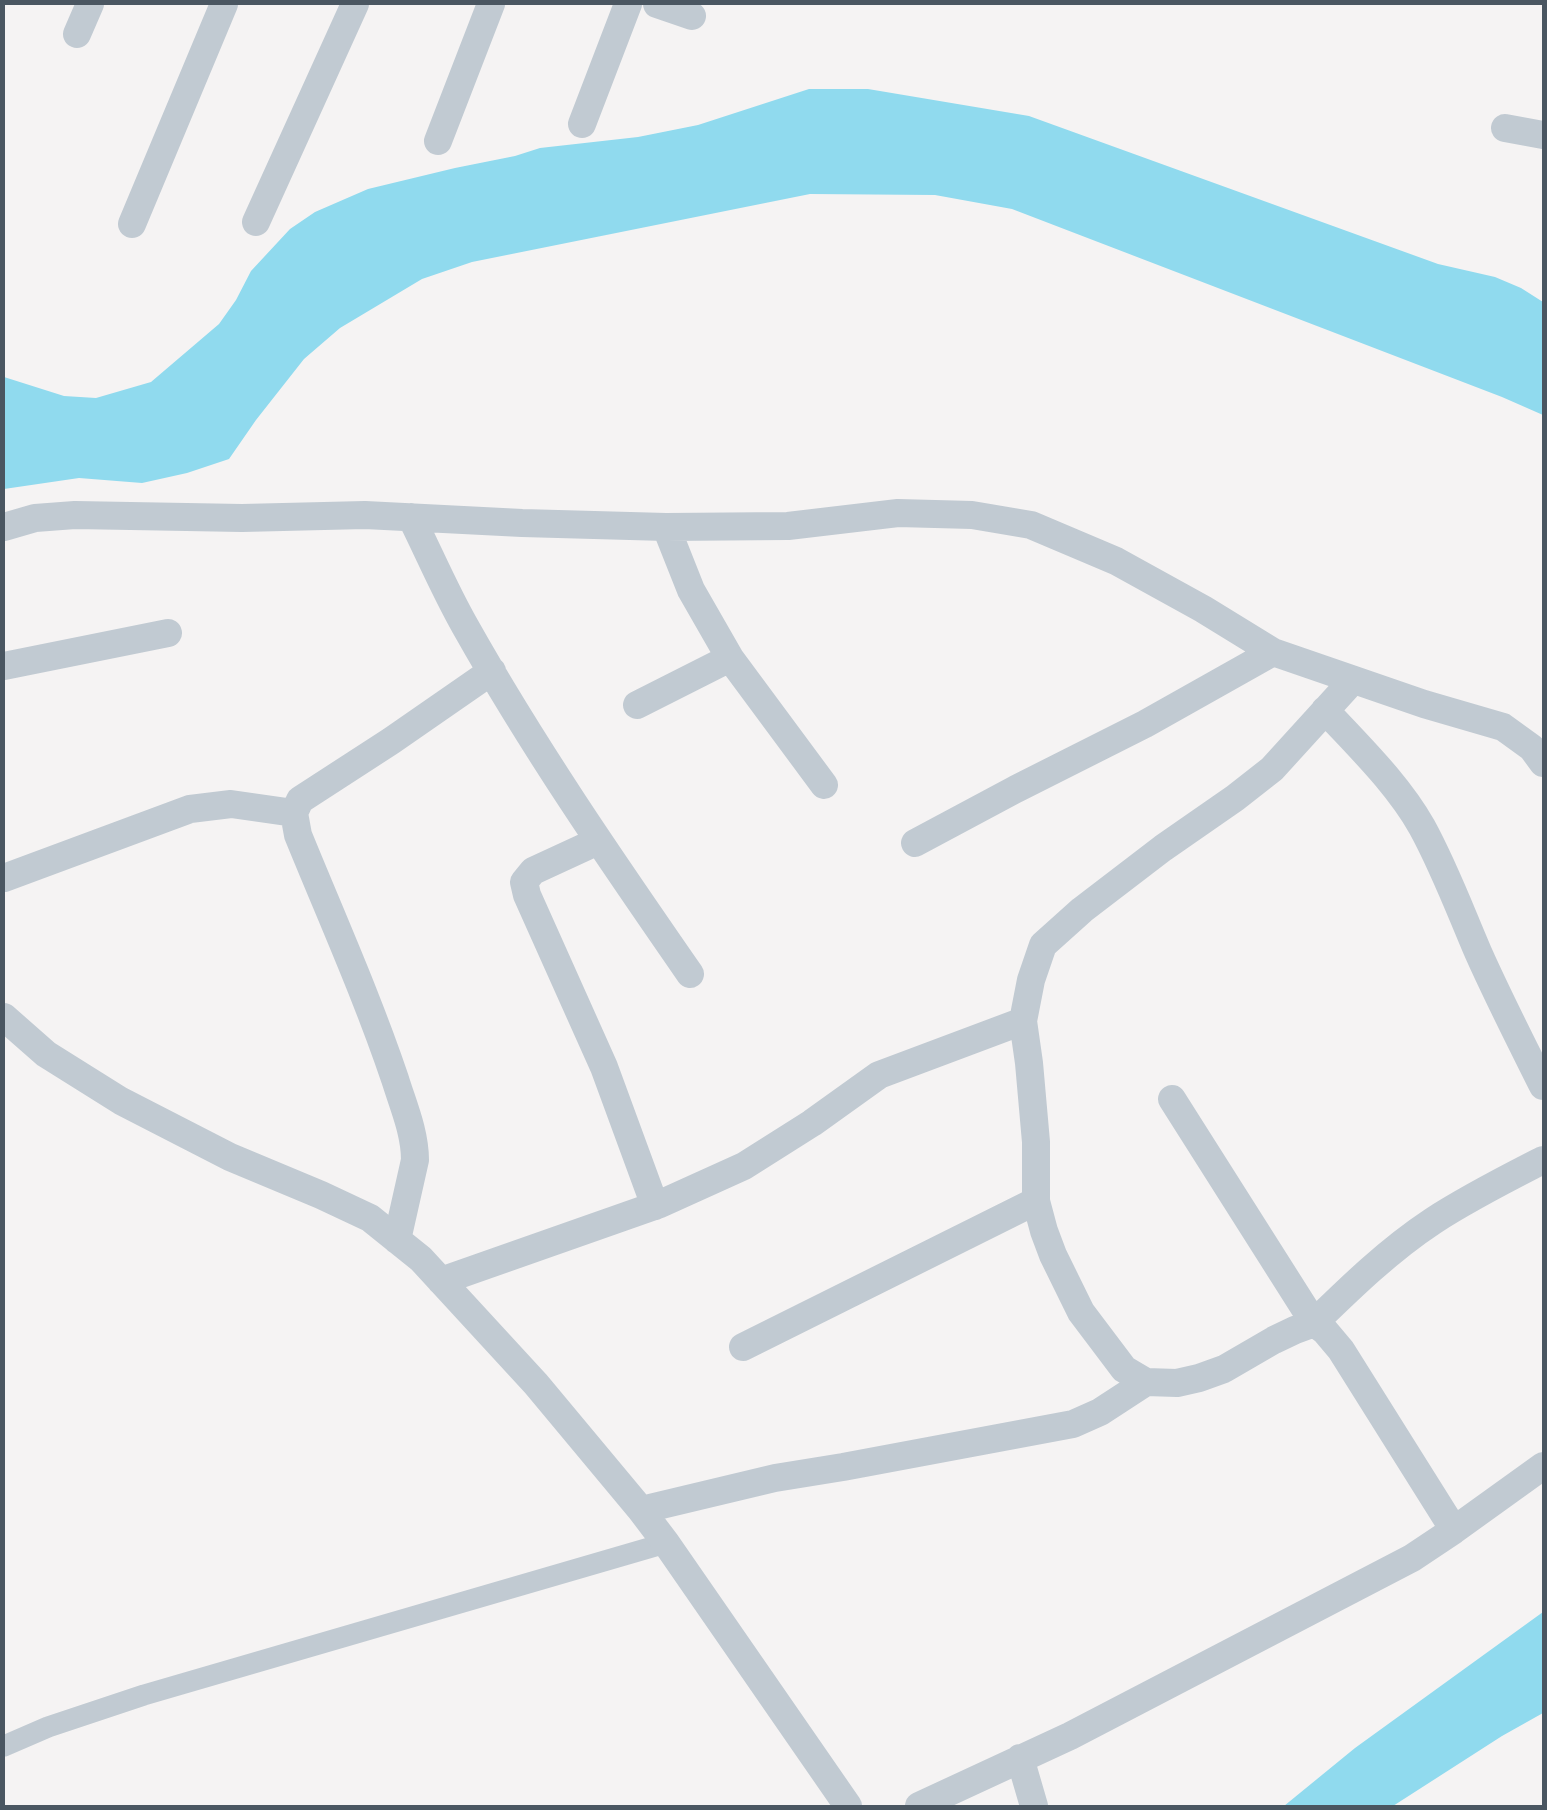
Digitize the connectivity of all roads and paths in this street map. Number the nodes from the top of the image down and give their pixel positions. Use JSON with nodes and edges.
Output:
{"nodes":[{"id":1,"x":90,"y":4,"type":"edge"},
{"id":2,"x":224,"y":4,"type":"edge"},
{"id":3,"x":355,"y":4,"type":"edge"},
{"id":4,"x":491,"y":4,"type":"edge"},
{"id":5,"x":628,"y":4,"type":"edge"},
{"id":6,"x":657,"y":4,"type":"edge"},
{"id":7,"x":692,"y":16,"type":"dead end"},
{"id":8,"x":77,"y":34,"type":"dead end"},
{"id":9,"x":582,"y":124,"type":"dead end"},
{"id":10,"x":1505,"y":128,"type":"dead end"},
{"id":11,"x":1543,"y":135,"type":"edge"},
{"id":12,"x":438,"y":141,"type":"dead end"},
{"id":13,"x":256,"y":222,"type":"dead end"},
{"id":14,"x":132,"y":224,"type":"dead end"},
{"id":15,"x":411,"y":517,"type":"junction"},
{"id":16,"x":666,"y":526,"type":"junction"},
{"id":17,"x":4,"y":527,"type":"edge"},
{"id":18,"x":168,"y":634,"type":"dead end"},
{"id":19,"x":1273,"y":652,"type":"junction"},
{"id":20,"x":730,"y":658,"type":"junction"},
{"id":21,"x":4,"y":666,"type":"edge"},
{"id":22,"x":492,"y":671,"type":"junction"},
{"id":23,"x":1353,"y":680,"type":"junction"},
{"id":24,"x":637,"y":705,"type":"dead end"},
{"id":25,"x":1325,"y":710,"type":"junction"},
{"id":26,"x":1543,"y":763,"type":"edge"},
{"id":27,"x":824,"y":784,"type":"dead end"},
{"id":28,"x":294,"y":813,"type":"junction"},
{"id":29,"x":598,"y":841,"type":"junction"},
{"id":30,"x":915,"y":843,"type":"dead end"},
{"id":31,"x":4,"y":878,"type":"edge"},
{"id":32,"x":690,"y":974,"type":"dead end"},
{"id":33,"x":4,"y":1017,"type":"edge"},
{"id":34,"x":1023,"y":1022,"type":"junction"},
{"id":35,"x":1543,"y":1086,"type":"edge"},
{"id":36,"x":1172,"y":1099,"type":"dead end"},
{"id":37,"x":1543,"y":1160,"type":"edge"},
{"id":38,"x":1036,"y":1201,"type":"junction"},
{"id":39,"x":655,"y":1206,"type":"junction"},
{"id":40,"x":397,"y":1240,"type":"junction"},
{"id":41,"x":441,"y":1281,"type":"junction"},
{"id":42,"x":1314,"y":1324,"type":"junction"},
{"id":43,"x":743,"y":1347,"type":"dead end"},
{"id":44,"x":1146,"y":1382,"type":"junction"},
{"id":45,"x":1543,"y":1466,"type":"edge"},
{"id":46,"x":641,"y":1510,"type":"junction"},
{"id":47,"x":1454,"y":1530,"type":"junction"},
{"id":48,"x":666,"y":1543,"type":"junction"},
{"id":49,"x":4,"y":1746,"type":"edge"},
{"id":50,"x":1020,"y":1758,"type":"junction"},
{"id":51,"x":848,"y":1806,"type":"edge"},
{"id":52,"x":918,"y":1806,"type":"edge"},
{"id":53,"x":1034,"y":1806,"type":"edge"}],
"edges":[{"from":1,"to":8,"type":"street"},
{"from":2,"to":14,"type":"street"},
{"from":3,"to":13,"type":"street"},
{"from":4,"to":12,"type":"street"},
{"from":5,"to":9,"type":"street"},
{"from":6,"to":7,"type":"street"},
{"from":10,"to":11,"type":"street"},
{"from":15,"to":16,"type":"street"},
{"from":15,"to":17,"type":"street"},
{"from":15,"to":22,"type":"street"},
{"from":16,"to":19,"type":"street"},
{"from":16,"to":20,"type":"street"},
{"from":18,"to":21,"type":"street"},
{"from":19,"to":23,"type":"street"},
{"from":19,"to":30,"type":"street"},
{"from":20,"to":24,"type":"street"},
{"from":20,"to":27,"type":"street"},
{"from":22,"to":28,"type":"street"},
{"from":22,"to":29,"type":"street"},
{"from":23,"to":25,"type":"street"},
{"from":23,"to":26,"type":"street"},
{"from":25,"to":34,"type":"street"},
{"from":25,"to":35,"type":"street"},
{"from":28,"to":31,"type":"street"},
{"from":28,"to":40,"type":"street"},
{"from":29,"to":32,"type":"street"},
{"from":29,"to":39,"type":"street"},
{"from":33,"to":40,"type":"street"},
{"from":34,"to":38,"type":"street"},
{"from":34,"to":39,"type":"street"},
{"from":36,"to":42,"type":"street"},
{"from":37,"to":42,"type":"street"},
{"from":38,"to":43,"type":"street"},
{"from":38,"to":44,"type":"street"},
{"from":39,"to":41,"type":"street"},
{"from":40,"to":41,"type":"street"},
{"from":41,"to":46,"type":"street"},
{"from":42,"to":44,"type":"street"},
{"from":42,"to":47,"type":"street"},
{"from":44,"to":46,"type":"street"},
{"from":45,"to":47,"type":"street"},
{"from":46,"to":48,"type":"street"},
{"from":47,"to":50,"type":"street"},
{"from":48,"to":49,"type":"lane"},
{"from":48,"to":51,"type":"street"},
{"from":50,"to":52,"type":"street"},
{"from":50,"to":53,"type":"street"}]}
